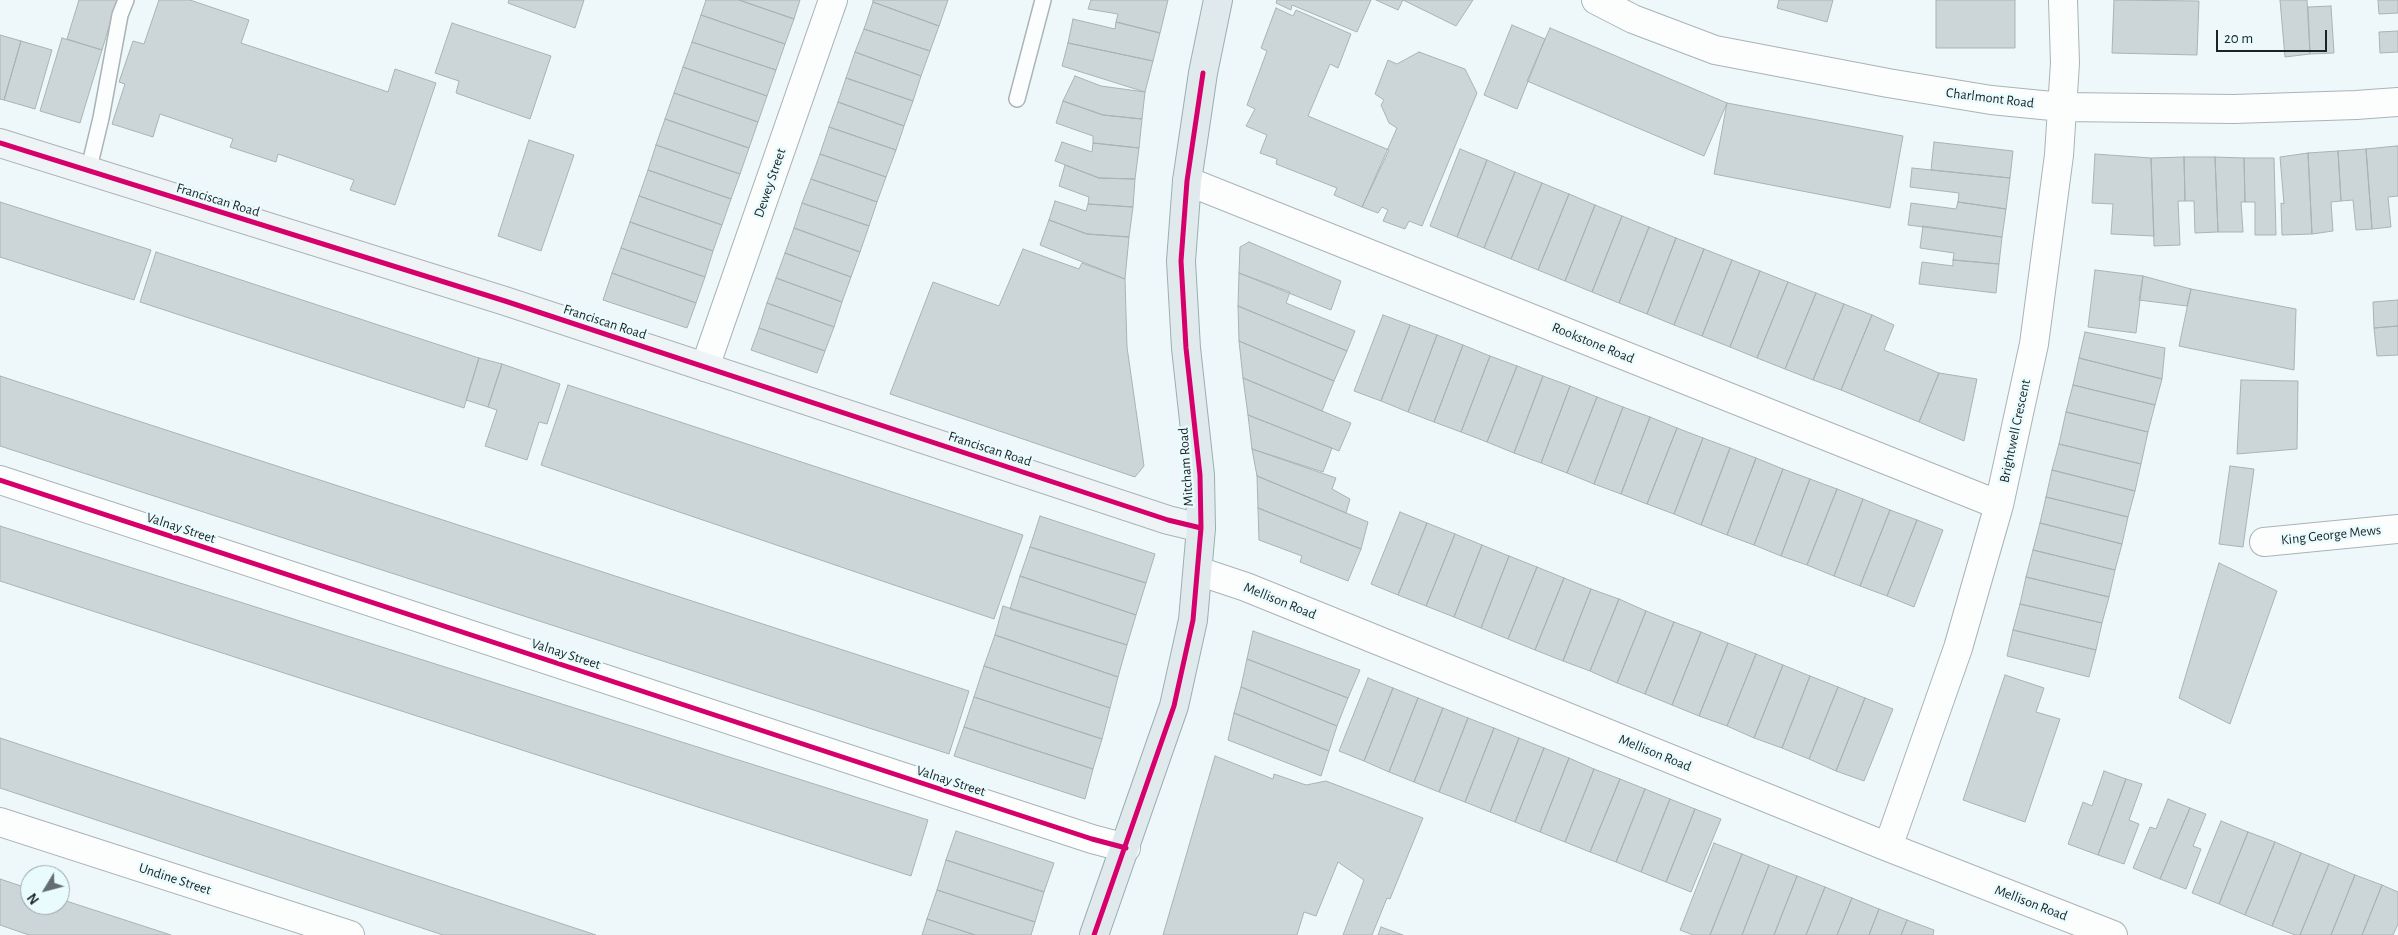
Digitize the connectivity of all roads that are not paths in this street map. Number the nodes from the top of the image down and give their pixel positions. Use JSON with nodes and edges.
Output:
{"nodes":[{"id":1,"x":126,"y":0,"type":"edge"},
{"id":2,"x":833,"y":0,"type":"edge"},
{"id":3,"x":1043,"y":0,"type":"edge"},
{"id":4,"x":1218,"y":0,"type":"edge"},
{"id":5,"x":2063,"y":0,"type":"edge"},
{"id":6,"x":1610,"y":3,"type":"edge"},
{"id":7,"x":1017,"y":99,"type":"dead end"},
{"id":8,"x":2398,"y":102,"type":"edge"},
{"id":9,"x":2062,"y":107,"type":"junction"},
{"id":10,"x":0,"y":143,"type":"edge"},
{"id":11,"x":88,"y":172,"type":"junction"},
{"id":12,"x":1187,"y":181,"type":"junction"},
{"id":13,"x":705,"y":366,"type":"junction"},
{"id":14,"x":0,"y":480,"type":"edge"},
{"id":15,"x":1999,"y":506,"type":"junction"},
{"id":16,"x":1201,"y":528,"type":"junction"},
{"id":17,"x":2398,"y":528,"type":"edge"},
{"id":18,"x":2264,"y":542,"type":"dead end"},
{"id":19,"x":1198,"y":572,"type":"junction"},
{"id":20,"x":0,"y":822,"type":"edge"},
{"id":21,"x":1888,"y":847,"type":"junction"},
{"id":22,"x":1126,"y":848,"type":"junction"},
{"id":23,"x":350,"y":935,"type":"edge"},
{"id":24,"x":1094,"y":935,"type":"edge"},
{"id":25,"x":2113,"y":935,"type":"edge"}],
"edges":[{"from":1,"to":11,"type":"lane"},
{"from":2,"to":13,"type":"street","name":"Dewey Street"},
{"from":3,"to":7,"type":"lane"},
{"from":4,"to":12,"type":"main road","name":"Mitcham Road"},
{"from":5,"to":9,"type":"street","name":"Brightwell Crescent"},
{"from":6,"to":9,"type":"street","name":"Charlmont Road"},
{"from":8,"to":9,"type":"street","name":"Charlmont Road"},
{"from":9,"to":15,"type":"street","name":"Brightwell Crescent"},
{"from":10,"to":11,"type":"street","name":"Franciscan Road"},
{"from":11,"to":13,"type":"street","name":"Franciscan Road"},
{"from":12,"to":15,"type":"street","name":"Rookstone Road"},
{"from":12,"to":16,"type":"main road","name":"Mitcham Road"},
{"from":13,"to":16,"type":"street","name":"Franciscan Road"},
{"from":14,"to":22,"type":"street","name":"Valnay Street"},
{"from":15,"to":21,"type":"street","name":"Brightwell Crescent"},
{"from":16,"to":19,"type":"main road","name":"Mitcham Road"},
{"from":17,"to":18,"type":"street","name":"King George Mews"},
{"from":19,"to":21,"type":"street","name":"Mellison Road"},
{"from":19,"to":22,"type":"main road","name":"Mitcham Road"},
{"from":20,"to":23,"type":"street","name":"Undine Street"},
{"from":21,"to":25,"type":"street","name":"Mellison Road"},
{"from":22,"to":24,"type":"main road","name":"Mitcham Road"}]}
